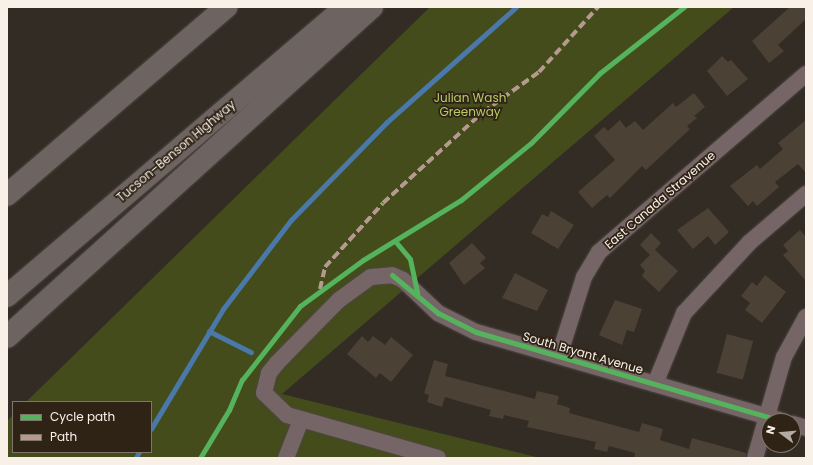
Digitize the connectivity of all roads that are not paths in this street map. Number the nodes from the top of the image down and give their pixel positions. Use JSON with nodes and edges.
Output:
{"nodes":[{"id":1,"x":226,"y":7,"type":"edge"},
{"id":2,"x":345,"y":7,"type":"edge"},
{"id":3,"x":372,"y":7,"type":"edge"},
{"id":4,"x":806,"y":74,"type":"edge"},
{"id":5,"x":76,"y":136,"type":"junction"},
{"id":6,"x":7,"y":187,"type":"edge"},
{"id":7,"x":806,"y":194,"type":"edge"},
{"id":8,"x":7,"y":196,"type":"edge"},
{"id":9,"x":7,"y":296,"type":"edge"},
{"id":10,"x":806,"y":316,"type":"edge"},
{"id":11,"x":7,"y":337,"type":"edge"},
{"id":12,"x":559,"y":356,"type":"junction"},
{"id":13,"x":655,"y":384,"type":"junction"},
{"id":14,"x":768,"y":413,"type":"edge"},
{"id":15,"x":761,"y":414,"type":"edge"},
{"id":16,"x":301,"y":420,"type":"junction"},
{"id":17,"x":761,"y":437,"type":"edge"},
{"id":18,"x":286,"y":458,"type":"edge"},
{"id":19,"x":438,"y":458,"type":"edge"},
{"id":20,"x":755,"y":458,"type":"edge"}],
"edges":[{"from":1,"to":5,"type":"highway"},
{"from":2,"to":9,"type":"highway","name":"Tucson–Benson Highway"},
{"from":3,"to":11,"type":"highway"},
{"from":4,"to":12,"type":"street","name":"East Canada Stravenue"},
{"from":5,"to":6,"type":"highway"},
{"from":5,"to":8,"type":"highway"},
{"from":7,"to":13,"type":"street"},
{"from":10,"to":14,"type":"street"},
{"from":12,"to":13,"type":"street","name":"South Bryant Avenue"},
{"from":12,"to":16,"type":"street","name":"South Bryant Avenue"},
{"from":13,"to":15,"type":"street","name":"South Bryant Avenue"},
{"from":16,"to":18,"type":"street"},
{"from":16,"to":19,"type":"street"},
{"from":17,"to":20,"type":"street"}]}
